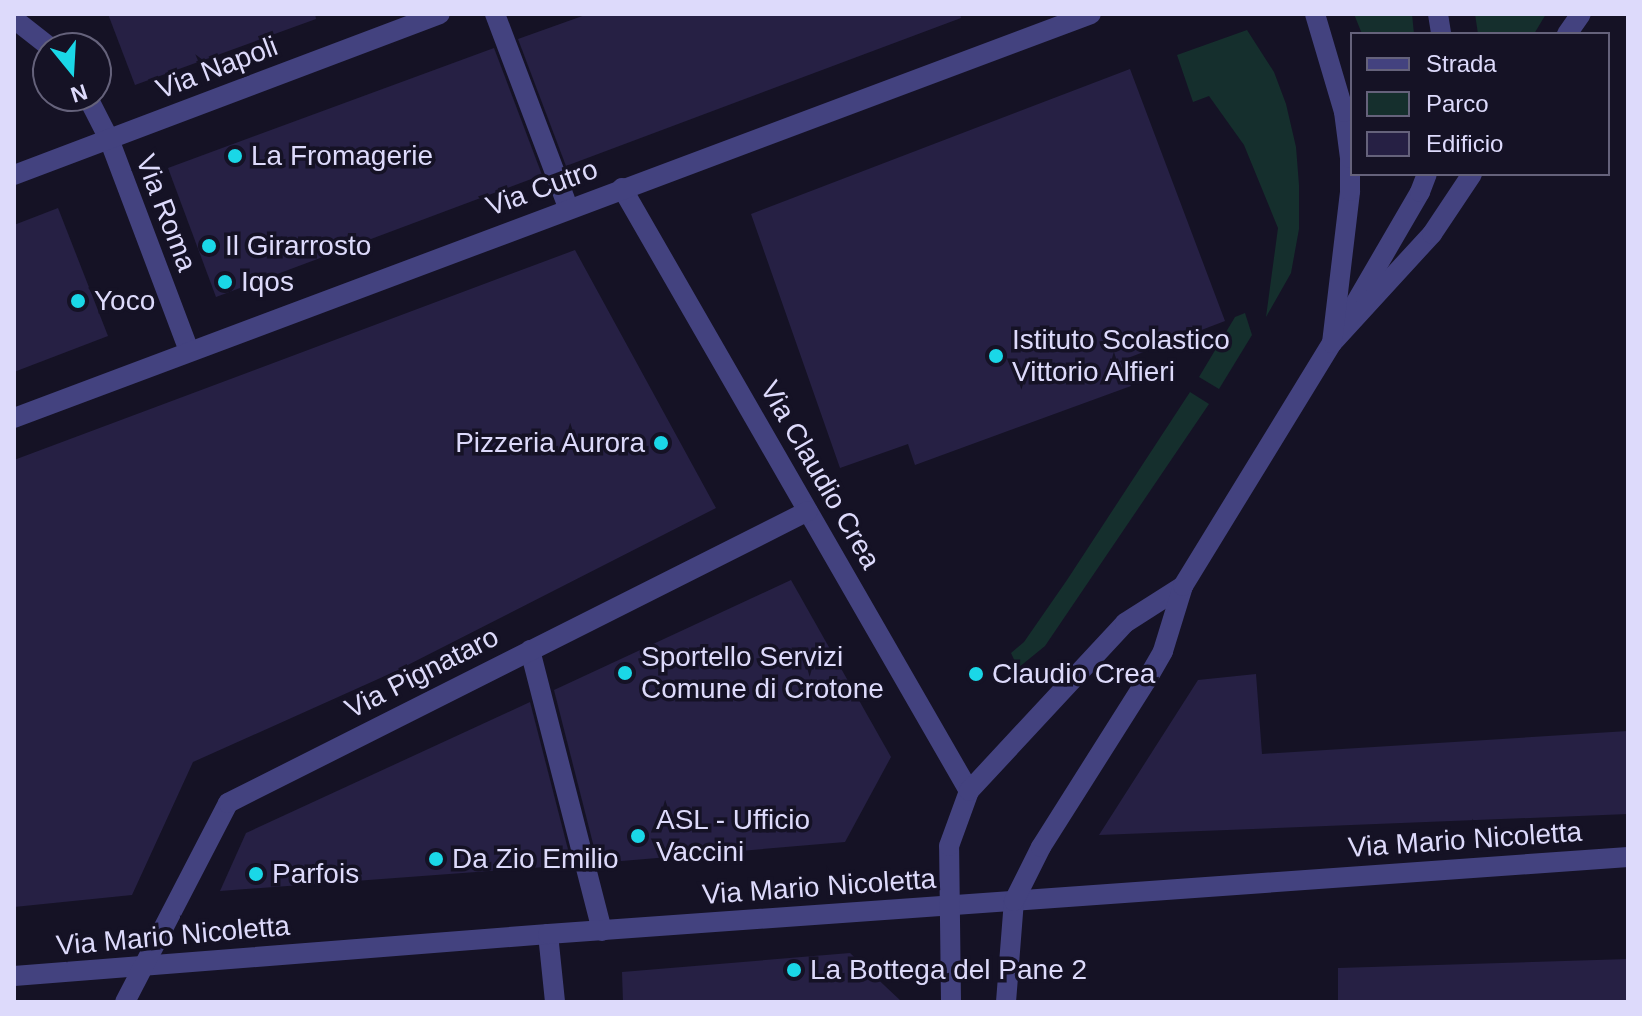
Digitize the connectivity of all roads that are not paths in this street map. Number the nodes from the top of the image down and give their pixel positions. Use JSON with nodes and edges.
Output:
{"nodes":[{"id":1,"x":440,"y":14,"type":"edge"},
{"id":2,"x":495,"y":14,"type":"edge"},
{"id":3,"x":1091,"y":14,"type":"edge"},
{"id":4,"x":1315,"y":14,"type":"edge"},
{"id":5,"x":1581,"y":14,"type":"edge"},
{"id":6,"x":14,"y":19,"type":"edge"},
{"id":7,"x":1568,"y":32,"type":"edge"},
{"id":8,"x":32,"y":33,"type":"edge"},
{"id":9,"x":95,"y":112,"type":"edge"},
{"id":10,"x":109,"y":139,"type":"junction"},
{"id":11,"x":14,"y":175,"type":"edge"},
{"id":12,"x":1426,"y":176,"type":"edge"},
{"id":13,"x":1471,"y":176,"type":"edge"},
{"id":14,"x":622,"y":188,"type":"junction"},
{"id":15,"x":568,"y":207,"type":"junction"},
{"id":16,"x":1332,"y":343,"type":"junction"},
{"id":17,"x":189,"y":351,"type":"junction"},
{"id":18,"x":14,"y":418,"type":"edge"},
{"id":19,"x":808,"y":511,"type":"junction"},
{"id":20,"x":1183,"y":586,"type":"junction"},
{"id":21,"x":530,"y":650,"type":"junction"},
{"id":22,"x":969,"y":791,"type":"junction"},
{"id":23,"x":1628,"y":857,"type":"edge"},
{"id":24,"x":1014,"y":901,"type":"junction"},
{"id":25,"x":952,"y":905,"type":"junction"},
{"id":26,"x":602,"y":931,"type":"junction"},
{"id":27,"x":548,"y":934,"type":"junction"},
{"id":28,"x":141,"y":966,"type":"junction"},
{"id":29,"x":14,"y":976,"type":"edge"},
{"id":30,"x":125,"y":1002,"type":"edge"},
{"id":31,"x":555,"y":1002,"type":"edge"},
{"id":32,"x":951,"y":1002,"type":"edge"},
{"id":33,"x":1006,"y":1002,"type":"edge"}],
"edges":[{"from":1,"to":10,"type":"street","name":"Via Napoli"},
{"from":2,"to":15,"type":"street"},
{"from":3,"to":14,"type":"street","name":"Via Cutro"},
{"from":4,"to":16,"type":"street"},
{"from":5,"to":7,"type":"street"},
{"from":6,"to":8,"type":"street"},
{"from":9,"to":10,"type":"street","name":"Via Roma"},
{"from":10,"to":11,"type":"street","name":"Via Napoli"},
{"from":10,"to":17,"type":"street","name":"Via Roma"},
{"from":12,"to":16,"type":"street"},
{"from":13,"to":16,"type":"street"},
{"from":14,"to":15,"type":"street","name":"Via Cutro"},
{"from":14,"to":19,"type":"street","name":"Via Claudio Crea"},
{"from":15,"to":17,"type":"street","name":"Via Cutro"},
{"from":16,"to":20,"type":"street"},
{"from":17,"to":18,"type":"street","name":"Via Cutro"},
{"from":19,"to":21,"type":"street","name":"Via Pignataro"},
{"from":19,"to":22,"type":"street","name":"Via Claudio Crea"},
{"from":20,"to":22,"type":"street"},
{"from":20,"to":24,"type":"street"},
{"from":21,"to":26,"type":"street"},
{"from":21,"to":28,"type":"street","name":"Via Pignataro"},
{"from":22,"to":25,"type":"street"},
{"from":23,"to":24,"type":"street","name":"Via Mario Nicoletta"},
{"from":24,"to":25,"type":"street","name":"Via Mario Nicoletta"},
{"from":24,"to":33,"type":"street"},
{"from":25,"to":26,"type":"street","name":"Via Mario Nicoletta"},
{"from":25,"to":32,"type":"street"},
{"from":26,"to":27,"type":"street","name":"Via Mario Nicoletta"},
{"from":27,"to":28,"type":"street","name":"Via Mario Nicoletta"},
{"from":27,"to":31,"type":"street"},
{"from":28,"to":29,"type":"street","name":"Via Mario Nicoletta"},
{"from":28,"to":30,"type":"street","name":"Via Pignataro"}]}
